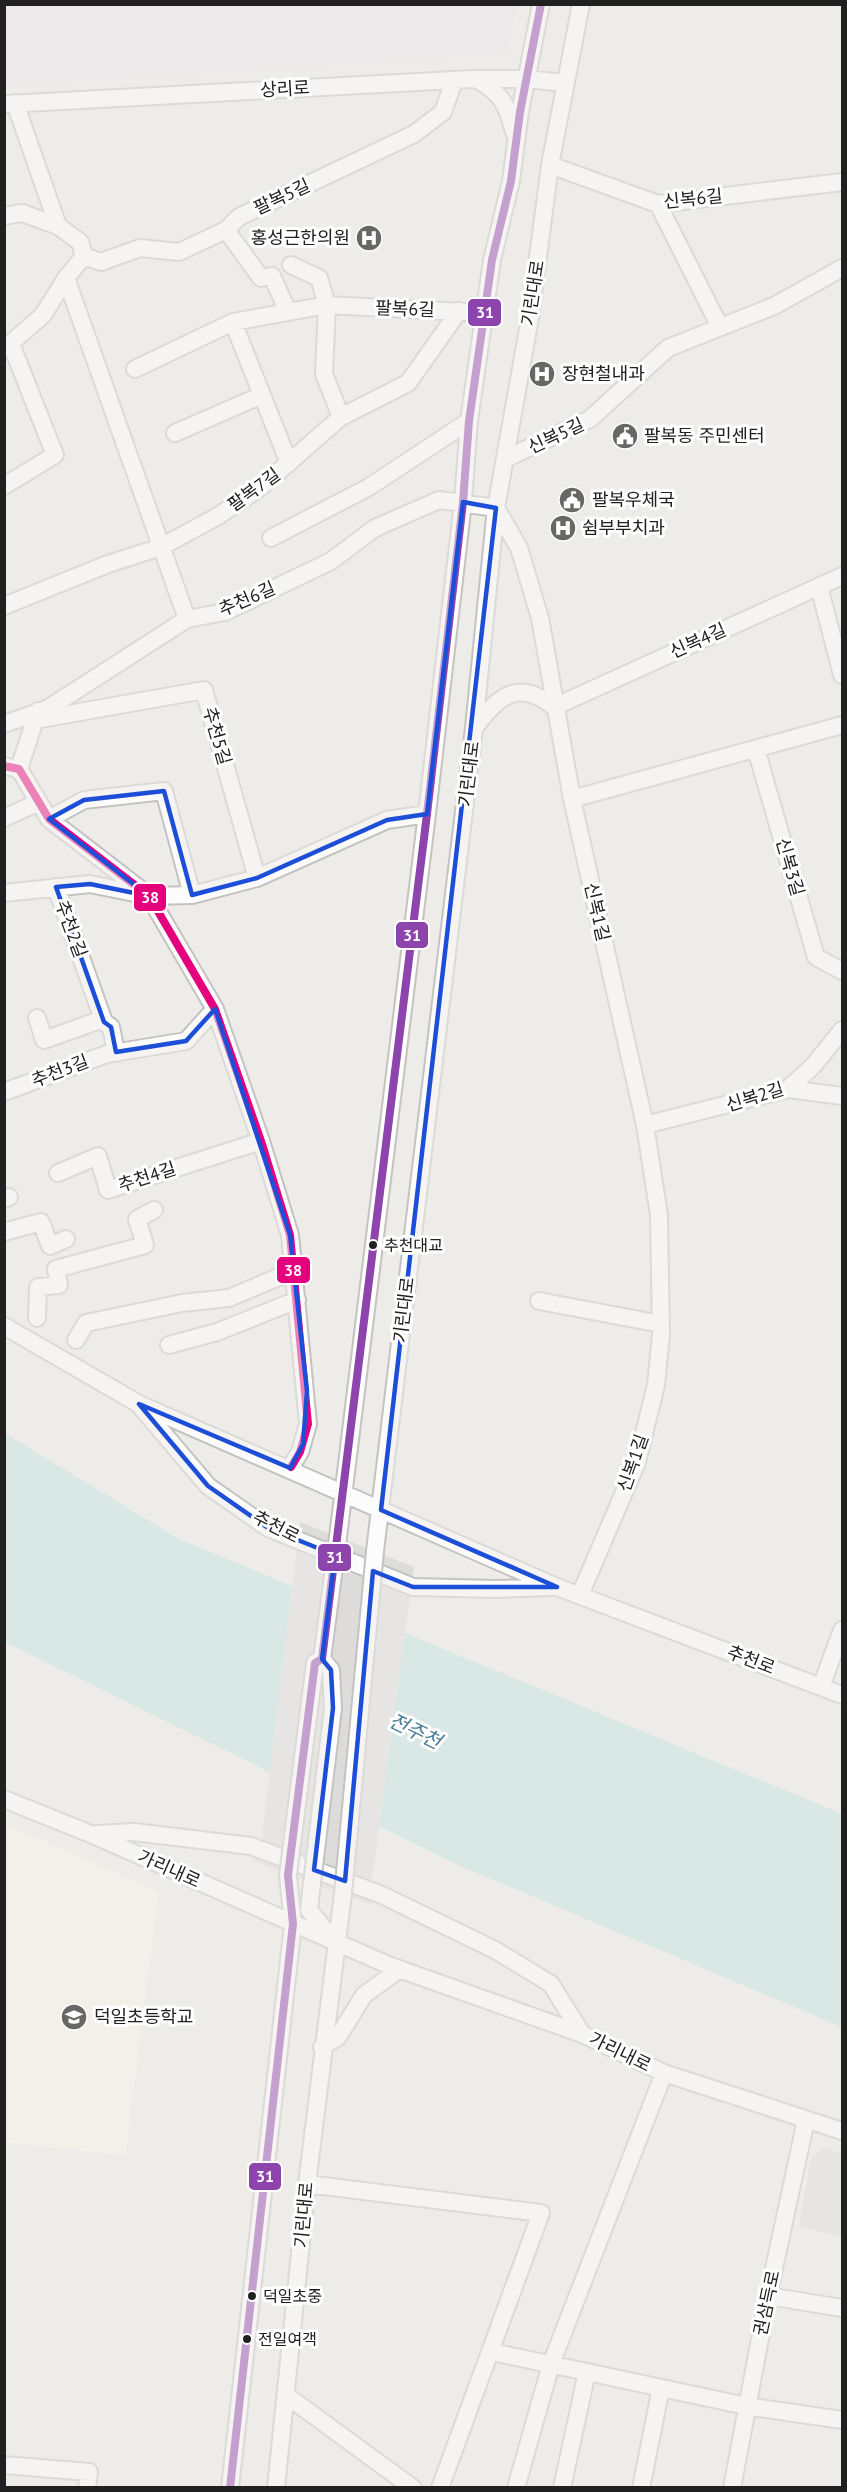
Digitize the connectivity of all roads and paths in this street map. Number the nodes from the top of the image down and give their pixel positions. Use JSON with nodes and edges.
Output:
{"nodes":[{"id":1,"x":541,"y":4,"type":"edge"},
{"id":2,"x":580,"y":4,"type":"edge"},
{"id":3,"x":527,"y":78,"type":"junction"},
{"id":4,"x":474,"y":79,"type":"junction"},
{"id":5,"x":454,"y":81,"type":"junction"},
{"id":6,"x":565,"y":83,"type":"junction"},
{"id":7,"x":10,"y":104,"type":"edge"},
{"id":8,"x":516,"y":137,"type":"junction"},
{"id":9,"x":550,"y":165,"type":"junction"},
{"id":10,"x":843,"y":183,"type":"edge"},
{"id":11,"x":657,"y":204,"type":"junction"},
{"id":12,"x":4,"y":216,"type":"edge"},
{"id":13,"x":58,"y":226,"type":"junction"},
{"id":14,"x":226,"y":230,"type":"junction"},
{"id":15,"x":84,"y":256,"type":"junction"},
{"id":16,"x":291,"y":265,"type":"dead end"},
{"id":17,"x":843,"y":268,"type":"edge"},
{"id":18,"x":66,"y":278,"type":"junction"},
{"id":19,"x":327,"y":306,"type":"junction"},
{"id":20,"x":459,"y":311,"type":"junction"},
{"id":21,"x":288,"y":312,"type":"junction"},
{"id":22,"x":483,"y":314,"type":"junction"},
{"id":23,"x":233,"y":322,"type":"junction"},
{"id":24,"x":720,"y":327,"type":"junction"},
{"id":25,"x":8,"y":347,"type":"edge"},
{"id":26,"x":135,"y":369,"type":"dead end"},
{"id":27,"x":262,"y":395,"type":"junction"},
{"id":28,"x":341,"y":417,"type":"junction"},
{"id":29,"x":469,"y":421,"type":"junction"},
{"id":30,"x":175,"y":433,"type":"dead end"},
{"id":31,"x":505,"y":459,"type":"junction"},
{"id":32,"x":290,"y":463,"type":"junction"},
{"id":33,"x":4,"y":486,"type":"edge"},
{"id":34,"x":463,"y":502,"type":"junction"},
{"id":35,"x":496,"y":508,"type":"junction"},
{"id":36,"x":271,"y":538,"type":"dead end"},
{"id":37,"x":161,"y":547,"type":"junction"},
{"id":38,"x":843,"y":576,"type":"edge"},
{"id":39,"x":819,"y":586,"type":"junction"},
{"id":40,"x":4,"y":606,"type":"edge"},
{"id":41,"x":187,"y":619,"type":"junction"},
{"id":42,"x":843,"y":675,"type":"edge"},
{"id":43,"x":554,"y":706,"type":"junction"},
{"id":44,"x":36,"y":716,"type":"junction"},
{"id":45,"x":4,"y":724,"type":"edge"},
{"id":46,"x":843,"y":725,"type":"edge"},
{"id":47,"x":474,"y":728,"type":"junction"},
{"id":48,"x":756,"y":749,"type":"junction"},
{"id":49,"x":12,"y":767,"type":"edge"},
{"id":50,"x":572,"y":799,"type":"junction"},
{"id":51,"x":39,"y":802,"type":"junction"},
{"id":52,"x":427,"y":814,"type":"junction"},
{"id":53,"x":4,"y":818,"type":"edge"},
{"id":54,"x":49,"y":819,"type":"junction"},
{"id":55,"x":257,"y":878,"type":"junction"},
{"id":56,"x":56,"y":887,"type":"junction"},
{"id":57,"x":4,"y":893,"type":"edge"},
{"id":58,"x":192,"y":895,"type":"junction"},
{"id":59,"x":150,"y":896,"type":"junction"},
{"id":60,"x":843,"y":971,"type":"edge"},
{"id":61,"x":215,"y":1009,"type":"junction"},
{"id":62,"x":37,"y":1018,"type":"dead end"},
{"id":63,"x":103,"y":1019,"type":"junction"},
{"id":64,"x":843,"y":1030,"type":"edge"},
{"id":65,"x":116,"y":1052,"type":"junction"},
{"id":66,"x":788,"y":1089,"type":"junction"},
{"id":67,"x":4,"y":1092,"type":"edge"},
{"id":68,"x":843,"y":1096,"type":"edge"},
{"id":69,"x":645,"y":1125,"type":"junction"},
{"id":70,"x":261,"y":1141,"type":"junction"},
{"id":71,"x":58,"y":1173,"type":"dead end"},
{"id":72,"x":154,"y":1209,"type":"dead end"},
{"id":73,"x":4,"y":1232,"type":"edge"},
{"id":74,"x":66,"y":1239,"type":"dead end"},
{"id":75,"x":293,"y":1270,"type":"junction"},
{"id":76,"x":297,"y":1300,"type":"junction"},
{"id":77,"x":539,"y":1301,"type":"dead end"},
{"id":78,"x":37,"y":1318,"type":"dead end"},
{"id":79,"x":661,"y":1324,"type":"junction"},
{"id":80,"x":4,"y":1326,"type":"edge"},
{"id":81,"x":76,"y":1341,"type":"dead end"},
{"id":82,"x":170,"y":1345,"type":"dead end"},
{"id":83,"x":139,"y":1404,"type":"junction"},
{"id":84,"x":290,"y":1468,"type":"junction"},
{"id":85,"x":343,"y":1493,"type":"junction"},
{"id":86,"x":381,"y":1510,"type":"junction"},
{"id":87,"x":557,"y":1587,"type":"junction"},
{"id":88,"x":580,"y":1595,"type":"junction"},
{"id":89,"x":843,"y":1630,"type":"edge"},
{"id":90,"x":322,"y":1659,"type":"junction"},
{"id":91,"x":821,"y":1687,"type":"junction"},
{"id":92,"x":843,"y":1695,"type":"edge"},
{"id":93,"x":4,"y":1799,"type":"edge"},
{"id":94,"x":93,"y":1834,"type":"junction"},
{"id":95,"x":292,"y":1924,"type":"junction"},
{"id":96,"x":336,"y":1944,"type":"junction"},
{"id":97,"x":400,"y":1969,"type":"junction"},
{"id":98,"x":582,"y":2034,"type":"junction"},
{"id":99,"x":322,"y":2047,"type":"junction"},
{"id":100,"x":664,"y":2073,"type":"junction"},
{"id":101,"x":806,"y":2120,"type":"junction"},
{"id":102,"x":843,"y":2131,"type":"edge"},
{"id":103,"x":306,"y":2184,"type":"junction"},
{"id":104,"x":768,"y":2296,"type":"junction"},
{"id":105,"x":843,"y":2308,"type":"edge"},
{"id":106,"x":492,"y":2352,"type":"junction"},
{"id":107,"x":551,"y":2364,"type":"junction"},
{"id":108,"x":586,"y":2372,"type":"junction"},
{"id":109,"x":661,"y":2388,"type":"junction"},
{"id":110,"x":287,"y":2396,"type":"junction"},
{"id":111,"x":746,"y":2406,"type":"junction"},
{"id":112,"x":843,"y":2420,"type":"edge"},
{"id":113,"x":4,"y":2465,"type":"edge"},
{"id":114,"x":87,"y":2487,"type":"edge"},
{"id":115,"x":230,"y":2487,"type":"edge"},
{"id":116,"x":276,"y":2487,"type":"edge"},
{"id":117,"x":413,"y":2487,"type":"edge"},
{"id":118,"x":440,"y":2487,"type":"edge"},
{"id":119,"x":516,"y":2487,"type":"edge"},
{"id":120,"x":561,"y":2487,"type":"edge"},
{"id":121,"x":641,"y":2487,"type":"edge"},
{"id":122,"x":732,"y":2487,"type":"edge"}],
"edges":[{"from":1,"to":3,"type":"street","name":"기린대로"},
{"from":2,"to":6,"type":"street","name":"기린대로"},
{"from":3,"to":4,"type":"street","name":"상리로"},
{"from":3,"to":6,"type":"street","name":"상리로"},
{"from":3,"to":8,"type":"street","name":"기린대로"},
{"from":4,"to":5,"type":"street","name":"상리로"},
{"from":4,"to":8,"type":"street"},
{"from":5,"to":7,"type":"street","name":"상리로"},
{"from":5,"to":14,"type":"street","name":"팔복5길"},
{"from":6,"to":9,"type":"street","name":"기린대로"},
{"from":7,"to":13,"type":"street"},
{"from":8,"to":22,"type":"street","name":"기린대로"},
{"from":9,"to":11,"type":"street","name":"신복6길"},
{"from":9,"to":31,"type":"street","name":"기린대로"},
{"from":10,"to":11,"type":"street","name":"신복6길"},
{"from":11,"to":24,"type":"street"},
{"from":12,"to":13,"type":"street"},
{"from":13,"to":15,"type":"street"},
{"from":14,"to":15,"type":"street","name":"팔복5길"},
{"from":14,"to":21,"type":"street"},
{"from":15,"to":18,"type":"street"},
{"from":16,"to":19,"type":"street"},
{"from":17,"to":24,"type":"street","name":"신복5길"},
{"from":18,"to":25,"type":"street"},
{"from":18,"to":37,"type":"street"},
{"from":19,"to":20,"type":"street","name":"팔복6길"},
{"from":19,"to":21,"type":"street","name":"팔복6길"},
{"from":19,"to":28,"type":"street"},
{"from":20,"to":22,"type":"street","name":"팔복6길"},
{"from":20,"to":28,"type":"street","name":"팔복7길"},
{"from":21,"to":23,"type":"street","name":"팔복6길"},
{"from":22,"to":29,"type":"street","name":"기린대로"},
{"from":23,"to":26,"type":"street","name":"팔복6길"},
{"from":23,"to":27,"type":"street"},
{"from":24,"to":31,"type":"street","name":"신복5길"},
{"from":25,"to":33,"type":"street"},
{"from":27,"to":30,"type":"street"},
{"from":27,"to":32,"type":"street"},
{"from":28,"to":32,"type":"street","name":"팔복7길"},
{"from":29,"to":34,"type":"street","name":"기린대로"},
{"from":29,"to":36,"type":"street"},
{"from":31,"to":35,"type":"street","name":"기린대로"},
{"from":32,"to":37,"type":"street","name":"팔복7길"},
{"from":34,"to":35,"type":"street","name":"추천6길"},
{"from":34,"to":41,"type":"street","name":"추천6길"},
{"from":34,"to":52,"type":"street","name":"기린대로"},
{"from":35,"to":43,"type":"street","name":"신복1길"},
{"from":35,"to":47,"type":"street","name":"기린대로"},
{"from":37,"to":40,"type":"street","name":"팔복7길"},
{"from":37,"to":41,"type":"street"},
{"from":38,"to":39,"type":"street","name":"신복4길"},
{"from":39,"to":42,"type":"street"},
{"from":39,"to":43,"type":"street","name":"신복4길"},
{"from":41,"to":44,"type":"street","name":"추천6길"},
{"from":43,"to":47,"type":"street"},
{"from":43,"to":50,"type":"street","name":"신복1길"},
{"from":44,"to":45,"type":"street","name":"추천6길"},
{"from":44,"to":49,"type":"street"},
{"from":44,"to":55,"type":"street","name":"추천5길"},
{"from":46,"to":48,"type":"street"},
{"from":47,"to":86,"type":"street","name":"기린대로"},
{"from":48,"to":50,"type":"street"},
{"from":48,"to":60,"type":"street","name":"신복3길"},
{"from":49,"to":51,"type":"street"},
{"from":50,"to":69,"type":"street","name":"신복1길"},
{"from":51,"to":53,"type":"street"},
{"from":51,"to":54,"type":"street"},
{"from":52,"to":55,"type":"street"},
{"from":52,"to":85,"type":"street","name":"기린대로"},
{"from":54,"to":58,"type":"street"},
{"from":54,"to":59,"type":"street"},
{"from":55,"to":58,"type":"street"},
{"from":56,"to":57,"type":"street","name":"추천2길"},
{"from":56,"to":59,"type":"street","name":"추천2길"},
{"from":56,"to":63,"type":"street","name":"추천2길"},
{"from":58,"to":59,"type":"street"},
{"from":59,"to":61,"type":"street"},
{"from":61,"to":65,"type":"street","name":"추천3길"},
{"from":61,"to":70,"type":"street"},
{"from":62,"to":63,"type":"street","name":"추천3길"},
{"from":63,"to":65,"type":"street"},
{"from":64,"to":66,"type":"street","name":"신복2길"},
{"from":65,"to":67,"type":"street","name":"추천3길"},
{"from":66,"to":68,"type":"street"},
{"from":66,"to":69,"type":"street","name":"신복2길"},
{"from":69,"to":79,"type":"street","name":"신복1길"},
{"from":70,"to":71,"type":"street","name":"추천4길"},
{"from":70,"to":75,"type":"street"},
{"from":72,"to":78,"type":"street"},
{"from":73,"to":74,"type":"street"},
{"from":75,"to":76,"type":"street"},
{"from":75,"to":81,"type":"street"},
{"from":76,"to":82,"type":"street"},
{"from":76,"to":84,"type":"street"},
{"from":77,"to":79,"type":"street"},
{"from":79,"to":88,"type":"street","name":"신복1길"},
{"from":80,"to":83,"type":"street","name":"추천로"},
{"from":83,"to":84,"type":"street","name":"추천로"},
{"from":83,"to":87,"type":"street","name":"추천로"},
{"from":84,"to":85,"type":"street","name":"추천로"},
{"from":85,"to":86,"type":"street","name":"추천로"},
{"from":85,"to":90,"type":"street","name":"기린대로","bridge":true},
{"from":86,"to":87,"type":"street","name":"추천로"},
{"from":86,"to":96,"type":"street","name":"기린대로","bridge":true},
{"from":87,"to":88,"type":"street","name":"추천로"},
{"from":88,"to":91,"type":"street","name":"추천로"},
{"from":89,"to":91,"type":"street"},
{"from":90,"to":95,"type":"street","name":"기린대로","bridge":true},
{"from":90,"to":96,"type":"street","name":"기린대로","bridge":true},
{"from":91,"to":92,"type":"street","name":"추천로"},
{"from":93,"to":94,"type":"street","name":"가리내로"},
{"from":94,"to":95,"type":"street","name":"가리내로"},
{"from":94,"to":98,"type":"street"},
{"from":95,"to":96,"type":"street","name":"가리내로"},
{"from":95,"to":115,"type":"street","name":"기린대로"},
{"from":96,"to":97,"type":"street","name":"가리내로"},
{"from":96,"to":99,"type":"street","name":"기린대로"},
{"from":97,"to":98,"type":"street","name":"가리내로"},
{"from":97,"to":99,"type":"street"},
{"from":98,"to":100,"type":"street","name":"가리내로"},
{"from":99,"to":103,"type":"street","name":"기린대로"},
{"from":100,"to":101,"type":"street","name":"가리내로"},
{"from":100,"to":107,"type":"street"},
{"from":101,"to":102,"type":"street","name":"가리내로"},
{"from":101,"to":104,"type":"street","name":"권삼득로"},
{"from":103,"to":106,"type":"street"},
{"from":103,"to":110,"type":"street","name":"기린대로"},
{"from":104,"to":105,"type":"street"},
{"from":104,"to":111,"type":"street","name":"권삼득로"},
{"from":106,"to":107,"type":"street"},
{"from":106,"to":118,"type":"street"},
{"from":107,"to":108,"type":"street"},
{"from":107,"to":119,"type":"street"},
{"from":108,"to":109,"type":"street"},
{"from":108,"to":120,"type":"street"},
{"from":109,"to":111,"type":"street"},
{"from":109,"to":121,"type":"street"},
{"from":110,"to":116,"type":"street","name":"기린대로"},
{"from":110,"to":117,"type":"street"},
{"from":111,"to":112,"type":"street"},
{"from":111,"to":122,"type":"street","name":"권삼득로"},
{"from":113,"to":114,"type":"street"}]}
